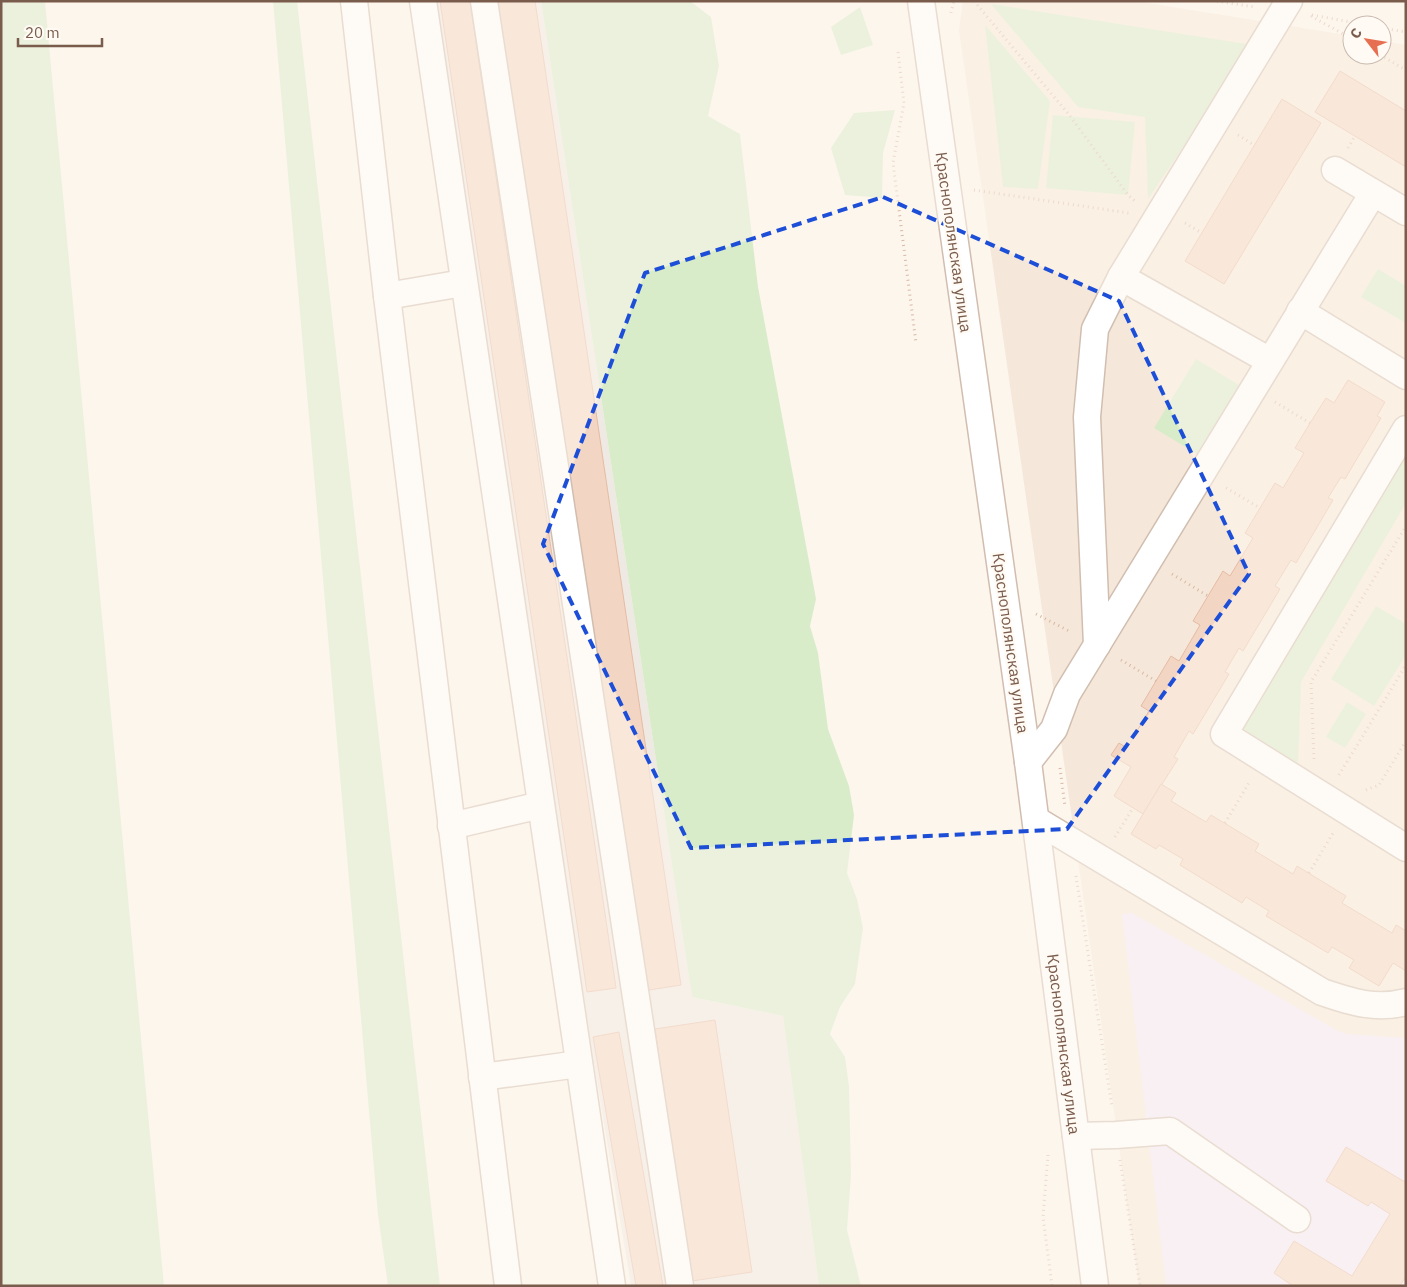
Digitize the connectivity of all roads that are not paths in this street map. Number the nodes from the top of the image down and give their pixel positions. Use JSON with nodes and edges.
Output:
{"nodes":[{"id":1,"x":354,"y":1,"type":"edge"},
{"id":2,"x":423,"y":1,"type":"edge"},
{"id":3,"x":484,"y":1,"type":"edge"},
{"id":4,"x":921,"y":1,"type":"edge"},
{"id":5,"x":1299,"y":8,"type":"edge"},
{"id":6,"x":1335,"y":170,"type":"dead end"},
{"id":7,"x":1373,"y":193,"type":"junction"},
{"id":8,"x":1406,"y":212,"type":"edge"},
{"id":9,"x":1121,"y":277,"type":"junction"},
{"id":10,"x":463,"y":283,"type":"junction"},
{"id":11,"x":387,"y":296,"type":"junction"},
{"id":12,"x":1300,"y":311,"type":"junction"},
{"id":13,"x":1270,"y":360,"type":"junction"},
{"id":14,"x":1406,"y":376,"type":"edge"},
{"id":15,"x":1406,"y":429,"type":"edge"},
{"id":16,"x":1097,"y":645,"type":"junction"},
{"id":17,"x":1028,"y":762,"type":"junction"},
{"id":18,"x":541,"y":805,"type":"junction"},
{"id":19,"x":1036,"y":820,"type":"junction"},
{"id":20,"x":452,"y":826,"type":"junction"},
{"id":21,"x":1406,"y":848,"type":"edge"},
{"id":22,"x":1406,"y":1002,"type":"edge"},
{"id":23,"x":579,"y":1064,"type":"junction"},
{"id":24,"x":482,"y":1077,"type":"junction"},
{"id":25,"x":1076,"y":1136,"type":"junction"},
{"id":26,"x":1297,"y":1219,"type":"dead end"},
{"id":27,"x":508,"y":1286,"type":"edge"},
{"id":28,"x":612,"y":1286,"type":"edge"},
{"id":29,"x":680,"y":1286,"type":"edge"},
{"id":30,"x":1095,"y":1286,"type":"edge"}],
"edges":[{"from":1,"to":11,"type":"street"},
{"from":2,"to":10,"type":"street"},
{"from":3,"to":29,"type":"street"},
{"from":4,"to":17,"type":"street","name":"Краснополянская улица"},
{"from":5,"to":9,"type":"street"},
{"from":6,"to":7,"type":"street"},
{"from":7,"to":8,"type":"street"},
{"from":7,"to":12,"type":"street"},
{"from":9,"to":13,"type":"street"},
{"from":9,"to":16,"type":"street"},
{"from":10,"to":11,"type":"street"},
{"from":10,"to":18,"type":"street"},
{"from":11,"to":20,"type":"street"},
{"from":12,"to":13,"type":"street"},
{"from":12,"to":14,"type":"street"},
{"from":13,"to":16,"type":"street"},
{"from":15,"to":21,"type":"street"},
{"from":16,"to":17,"type":"street"},
{"from":17,"to":19,"type":"street","name":"Краснополянская улица"},
{"from":18,"to":20,"type":"street"},
{"from":18,"to":23,"type":"street"},
{"from":19,"to":22,"type":"street"},
{"from":19,"to":25,"type":"street","name":"Краснополянская улица"},
{"from":20,"to":24,"type":"street"},
{"from":23,"to":24,"type":"street"},
{"from":23,"to":28,"type":"street"},
{"from":24,"to":27,"type":"street"},
{"from":25,"to":26,"type":"street"},
{"from":25,"to":30,"type":"street","name":"Краснополянская улица"}]}
